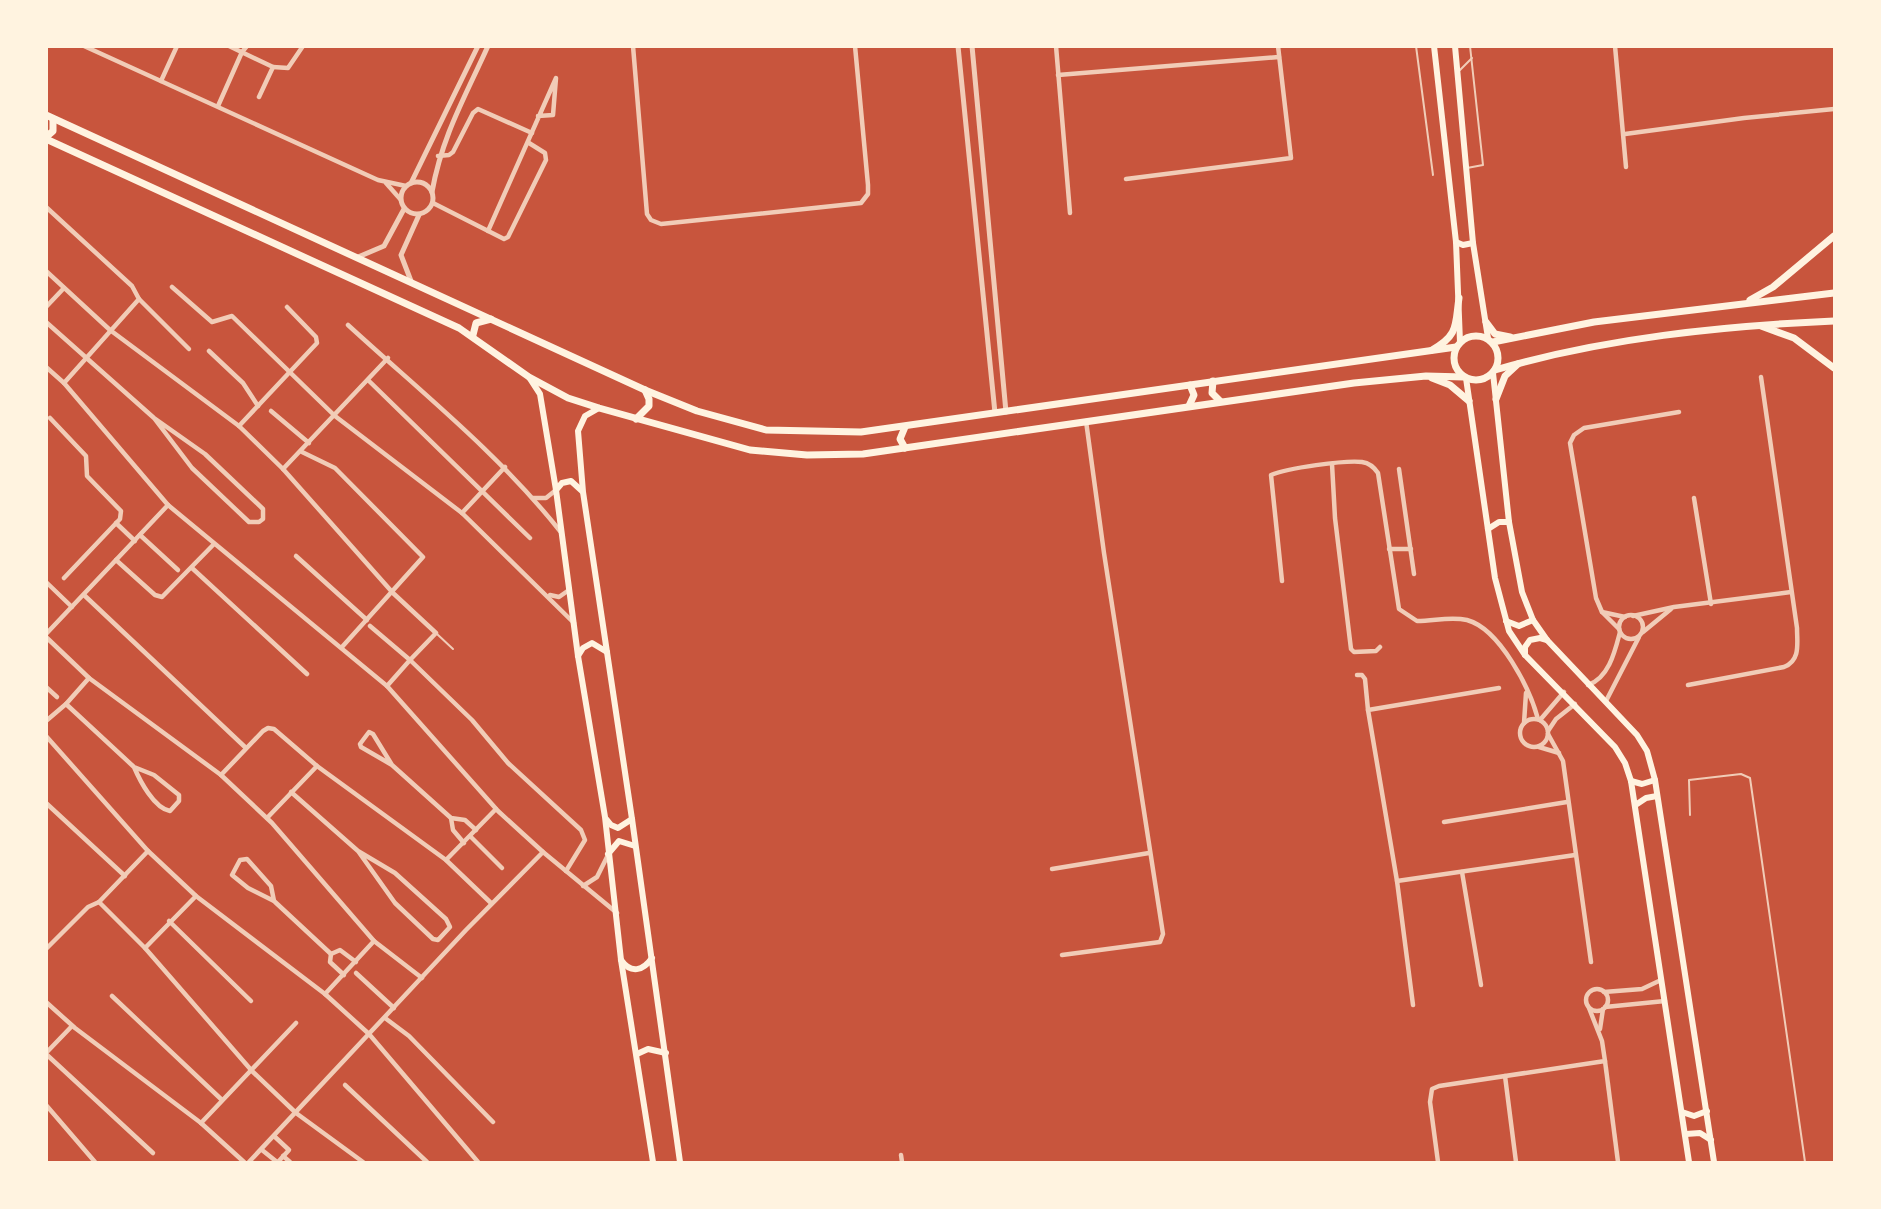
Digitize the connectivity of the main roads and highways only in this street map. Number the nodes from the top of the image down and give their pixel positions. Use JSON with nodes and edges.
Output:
{"nodes":[{"id":1,"x":1434,"y":46,"type":"edge"},
{"id":2,"x":1455,"y":46,"type":"edge"},
{"id":3,"x":50,"y":117,"type":"edge"},
{"id":4,"x":46,"y":138,"type":"edge"},
{"id":5,"x":1834,"y":236,"type":"edge"},
{"id":6,"x":1456,"y":242,"type":"junction"},
{"id":7,"x":1473,"y":243,"type":"junction"},
{"id":8,"x":1834,"y":293,"type":"edge"},
{"id":9,"x":1459,"y":298,"type":"junction"},
{"id":10,"x":1748,"y":301,"type":"junction"},
{"id":11,"x":491,"y":319,"type":"junction"},
{"id":12,"x":1834,"y":321,"type":"edge"},
{"id":13,"x":1485,"y":322,"type":"junction"},
{"id":14,"x":1756,"y":324,"type":"junction"},
{"id":15,"x":473,"y":335,"type":"junction"},
{"id":16,"x":1518,"y":337,"type":"junction"},
{"id":17,"x":1490,"y":340,"type":"junction"},
{"id":18,"x":1458,"y":345,"type":"junction"},
{"id":19,"x":1428,"y":352,"type":"junction"},
{"id":20,"x":1520,"y":362,"type":"junction"},
{"id":21,"x":1834,"y":368,"type":"edge"},
{"id":22,"x":1494,"y":371,"type":"junction"},
{"id":23,"x":1426,"y":376,"type":"junction"},
{"id":24,"x":529,"y":377,"type":"junction"},
{"id":25,"x":1465,"y":377,"type":"junction"},
{"id":26,"x":1213,"y":381,"type":"junction"},
{"id":27,"x":1190,"y":385,"type":"junction"},
{"id":28,"x":645,"y":390,"type":"junction"},
{"id":29,"x":1496,"y":399,"type":"junction"},
{"id":30,"x":1468,"y":401,"type":"junction"},
{"id":31,"x":1223,"y":402,"type":"junction"},
{"id":32,"x":1189,"y":406,"type":"junction"},
{"id":33,"x":599,"y":408,"type":"junction"},
{"id":34,"x":636,"y":418,"type":"junction"},
{"id":35,"x":905,"y":427,"type":"junction"},
{"id":36,"x":905,"y":448,"type":"junction"},
{"id":37,"x":556,"y":490,"type":"junction"},
{"id":38,"x":583,"y":492,"type":"junction"},
{"id":39,"x":1509,"y":522,"type":"junction"},
{"id":40,"x":1488,"y":529,"type":"junction"},
{"id":41,"x":1533,"y":620,"type":"junction"},
{"id":42,"x":1506,"y":621,"type":"junction"},
{"id":43,"x":1547,"y":640,"type":"junction"},
{"id":44,"x":607,"y":652,"type":"junction"},
{"id":45,"x":1525,"y":655,"type":"junction"},
{"id":46,"x":578,"y":656,"type":"junction"},
{"id":47,"x":1655,"y":780,"type":"junction"},
{"id":48,"x":1631,"y":781,"type":"junction"},
{"id":49,"x":1657,"y":796,"type":"junction"},
{"id":50,"x":1637,"y":804,"type":"junction"},
{"id":51,"x":605,"y":817,"type":"junction"},
{"id":52,"x":632,"y":819,"type":"junction"},
{"id":53,"x":635,"y":846,"type":"junction"},
{"id":54,"x":608,"y":854,"type":"junction"},
{"id":55,"x":652,"y":958,"type":"junction"},
{"id":56,"x":621,"y":960,"type":"junction"},
{"id":57,"x":666,"y":1053,"type":"junction"},
{"id":58,"x":637,"y":1054,"type":"junction"},
{"id":59,"x":1707,"y":1111,"type":"junction"},
{"id":60,"x":1682,"y":1112,"type":"junction"},
{"id":61,"x":1686,"y":1134,"type":"junction"},
{"id":62,"x":1711,"y":1140,"type":"junction"},
{"id":63,"x":653,"y":1162,"type":"edge"},
{"id":64,"x":680,"y":1162,"type":"edge"},
{"id":65,"x":1689,"y":1162,"type":"edge"},
{"id":66,"x":1714,"y":1162,"type":"edge"}],
"edges":[{"from":1,"to":6,"type":"main road"},
{"from":2,"to":7,"type":"main road"},
{"from":3,"to":4,"type":"main road"},
{"from":3,"to":11,"type":"main road"},
{"from":4,"to":15,"type":"main road"},
{"from":5,"to":10,"type":"main road"},
{"from":6,"to":7,"type":"main road"},
{"from":6,"to":9,"type":"main road"},
{"from":7,"to":13,"type":"main road"},
{"from":8,"to":10,"type":"main road"},
{"from":9,"to":18,"type":"main road"},
{"from":9,"to":19,"type":"main road"},
{"from":10,"to":16,"type":"main road"},
{"from":11,"to":15,"type":"main road"},
{"from":11,"to":28,"type":"main road"},
{"from":12,"to":14,"type":"main road"},
{"from":13,"to":16,"type":"main road"},
{"from":13,"to":17,"type":"main road"},
{"from":14,"to":20,"type":"main road"},
{"from":14,"to":21,"type":"main road"},
{"from":15,"to":24,"type":"main road"},
{"from":16,"to":17,"type":"main road"},
{"from":17,"to":18,"type":"main road"},
{"from":17,"to":22,"type":"main road"},
{"from":18,"to":19,"type":"main road"},
{"from":18,"to":25,"type":"main road"},
{"from":19,"to":26,"type":"main road"},
{"from":20,"to":22,"type":"main road"},
{"from":20,"to":29,"type":"main road"},
{"from":22,"to":25,"type":"main road"},
{"from":22,"to":29,"type":"main road"},
{"from":23,"to":25,"type":"main road"},
{"from":23,"to":30,"type":"main road"},
{"from":23,"to":31,"type":"main road"},
{"from":24,"to":33,"type":"main road"},
{"from":24,"to":37,"type":"main road"},
{"from":25,"to":30,"type":"main road"},
{"from":26,"to":27,"type":"main road"},
{"from":26,"to":31,"type":"main road"},
{"from":27,"to":32,"type":"main road"},
{"from":27,"to":35,"type":"main road"},
{"from":28,"to":34,"type":"main road"},
{"from":28,"to":35,"type":"main road"},
{"from":29,"to":39,"type":"main road"},
{"from":30,"to":40,"type":"main road"},
{"from":31,"to":32,"type":"main road"},
{"from":32,"to":36,"type":"main road"},
{"from":33,"to":34,"type":"main road"},
{"from":33,"to":38,"type":"main road"},
{"from":34,"to":36,"type":"main road"},
{"from":35,"to":36,"type":"main road"},
{"from":37,"to":38,"type":"main road"},
{"from":37,"to":46,"type":"main road"},
{"from":38,"to":44,"type":"main road"},
{"from":39,"to":40,"type":"main road"},
{"from":39,"to":41,"type":"main road"},
{"from":40,"to":42,"type":"main road"},
{"from":41,"to":42,"type":"main road"},
{"from":41,"to":43,"type":"main road"},
{"from":42,"to":45,"type":"main road"},
{"from":43,"to":45,"type":"main road"},
{"from":43,"to":47,"type":"main road"},
{"from":44,"to":46,"type":"main road"},
{"from":44,"to":52,"type":"main road"},
{"from":45,"to":48,"type":"main road"},
{"from":46,"to":51,"type":"main road"},
{"from":47,"to":48,"type":"main road"},
{"from":47,"to":49,"type":"main road"},
{"from":48,"to":50,"type":"main road"},
{"from":49,"to":50,"type":"main road"},
{"from":49,"to":59,"type":"main road"},
{"from":50,"to":60,"type":"main road"},
{"from":51,"to":52,"type":"main road"},
{"from":51,"to":54,"type":"main road"},
{"from":52,"to":53,"type":"main road"},
{"from":53,"to":54,"type":"main road"},
{"from":53,"to":55,"type":"main road"},
{"from":54,"to":56,"type":"main road"},
{"from":55,"to":56,"type":"main road"},
{"from":55,"to":57,"type":"main road"},
{"from":56,"to":58,"type":"main road"},
{"from":57,"to":58,"type":"main road"},
{"from":57,"to":64,"type":"main road"},
{"from":58,"to":63,"type":"main road"},
{"from":59,"to":60,"type":"main road"},
{"from":59,"to":62,"type":"main road"},
{"from":60,"to":61,"type":"main road"},
{"from":61,"to":62,"type":"main road"},
{"from":61,"to":65,"type":"main road"},
{"from":62,"to":66,"type":"main road"}]}
